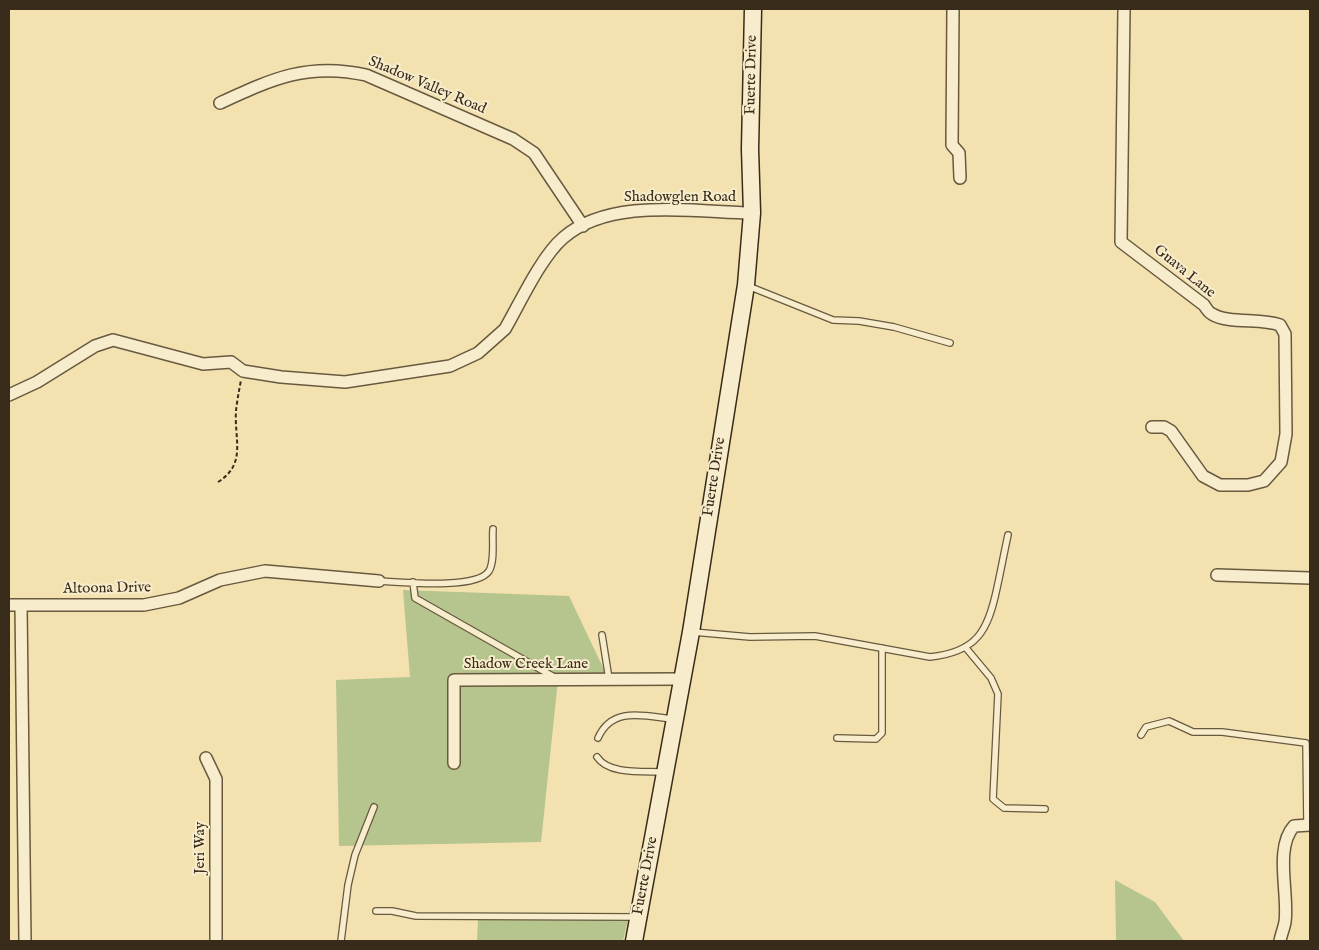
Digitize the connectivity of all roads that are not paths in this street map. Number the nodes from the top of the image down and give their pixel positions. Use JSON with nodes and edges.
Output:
{"nodes":[{"id":1,"x":753,"y":9,"type":"edge"},
{"id":2,"x":953,"y":9,"type":"edge"},
{"id":3,"x":1124,"y":9,"type":"edge"},
{"id":4,"x":220,"y":102,"type":"dead end"},
{"id":5,"x":960,"y":178,"type":"dead end"},
{"id":6,"x":752,"y":213,"type":"junction"},
{"id":7,"x":583,"y":226,"type":"junction"},
{"id":8,"x":746,"y":285,"type":"junction"},
{"id":9,"x":950,"y":344,"type":"dead end"},
{"id":10,"x":9,"y":395,"type":"edge"},
{"id":11,"x":1152,"y":427,"type":"dead end"},
{"id":12,"x":493,"y":529,"type":"dead end"},
{"id":13,"x":1008,"y":535,"type":"dead end"},
{"id":14,"x":1217,"y":575,"type":"dead end"},
{"id":15,"x":1310,"y":578,"type":"edge"},
{"id":16,"x":379,"y":581,"type":"joint"},
{"id":17,"x":413,"y":582,"type":"junction"},
{"id":18,"x":9,"y":604,"type":"edge"},
{"id":19,"x":21,"y":605,"type":"junction"},
{"id":20,"x":691,"y":632,"type":"junction"},
{"id":21,"x":602,"y":634,"type":"dead end"},
{"id":22,"x":882,"y":648,"type":"junction"},
{"id":23,"x":966,"y":648,"type":"junction"},
{"id":24,"x":609,"y":679,"type":"junction"},
{"id":25,"x":682,"y":679,"type":"junction"},
{"id":26,"x":558,"y":680,"type":"junction"},
{"id":27,"x":675,"y":719,"type":"junction"},
{"id":28,"x":1141,"y":735,"type":"dead end"},
{"id":29,"x":598,"y":738,"type":"dead end"},
{"id":30,"x":837,"y":738,"type":"dead end"},
{"id":31,"x":597,"y":757,"type":"dead end"},
{"id":32,"x":206,"y":758,"type":"dead end"},
{"id":33,"x":454,"y":764,"type":"dead end"},
{"id":34,"x":666,"y":772,"type":"junction"},
{"id":35,"x":374,"y":807,"type":"dead end"},
{"id":36,"x":1045,"y":809,"type":"dead end"},
{"id":37,"x":1309,"y":825,"type":"edge"},
{"id":38,"x":376,"y":911,"type":"dead end"},
{"id":39,"x":638,"y":917,"type":"junction"},
{"id":40,"x":25,"y":941,"type":"edge"},
{"id":41,"x":216,"y":941,"type":"edge"},
{"id":42,"x":342,"y":941,"type":"edge"},
{"id":43,"x":634,"y":941,"type":"edge"},
{"id":44,"x":1280,"y":941,"type":"edge"}],
"edges":[{"from":1,"to":6,"type":"street","name":"Fuerte Drive"},
{"from":2,"to":5,"type":"street"},
{"from":3,"to":11,"type":"street","name":"Guava Lane"},
{"from":4,"to":7,"type":"street","name":"Shadow Valley Road"},
{"from":6,"to":7,"type":"street","name":"Shadowglen Road"},
{"from":6,"to":8,"type":"street","name":"Fuerte Drive"},
{"from":7,"to":10,"type":"street","name":"Shadowglen Road"},
{"from":8,"to":9,"type":"lane"},
{"from":8,"to":20,"type":"street","name":"Fuerte Drive"},
{"from":12,"to":17,"type":"lane"},
{"from":13,"to":23,"type":"lane"},
{"from":14,"to":15,"type":"street"},
{"from":16,"to":17,"type":"lane"},
{"from":16,"to":19,"type":"street","name":"Altoona Drive"},
{"from":17,"to":26,"type":"lane"},
{"from":18,"to":19,"type":"street","name":"Altoona Drive"},
{"from":19,"to":40,"type":"street"},
{"from":20,"to":22,"type":"lane"},
{"from":20,"to":25,"type":"street","name":"Fuerte Drive"},
{"from":21,"to":24,"type":"lane"},
{"from":22,"to":23,"type":"lane"},
{"from":22,"to":30,"type":"lane"},
{"from":23,"to":36,"type":"lane"},
{"from":24,"to":25,"type":"street","name":"Shadow Creek Lane"},
{"from":24,"to":26,"type":"street","name":"Shadow Creek Lane"},
{"from":25,"to":27,"type":"street","name":"Fuerte Drive"},
{"from":26,"to":33,"type":"street","name":"Shadow Creek Lane"},
{"from":27,"to":29,"type":"lane"},
{"from":27,"to":34,"type":"street","name":"Fuerte Drive"},
{"from":28,"to":37,"type":"lane"},
{"from":31,"to":34,"type":"lane"},
{"from":32,"to":41,"type":"street","name":"Jeri Way"},
{"from":34,"to":39,"type":"street","name":"Fuerte Drive"},
{"from":35,"to":42,"type":"lane"},
{"from":37,"to":44,"type":"street"},
{"from":38,"to":39,"type":"lane"},
{"from":39,"to":43,"type":"street","name":"Fuerte Drive"}]}
